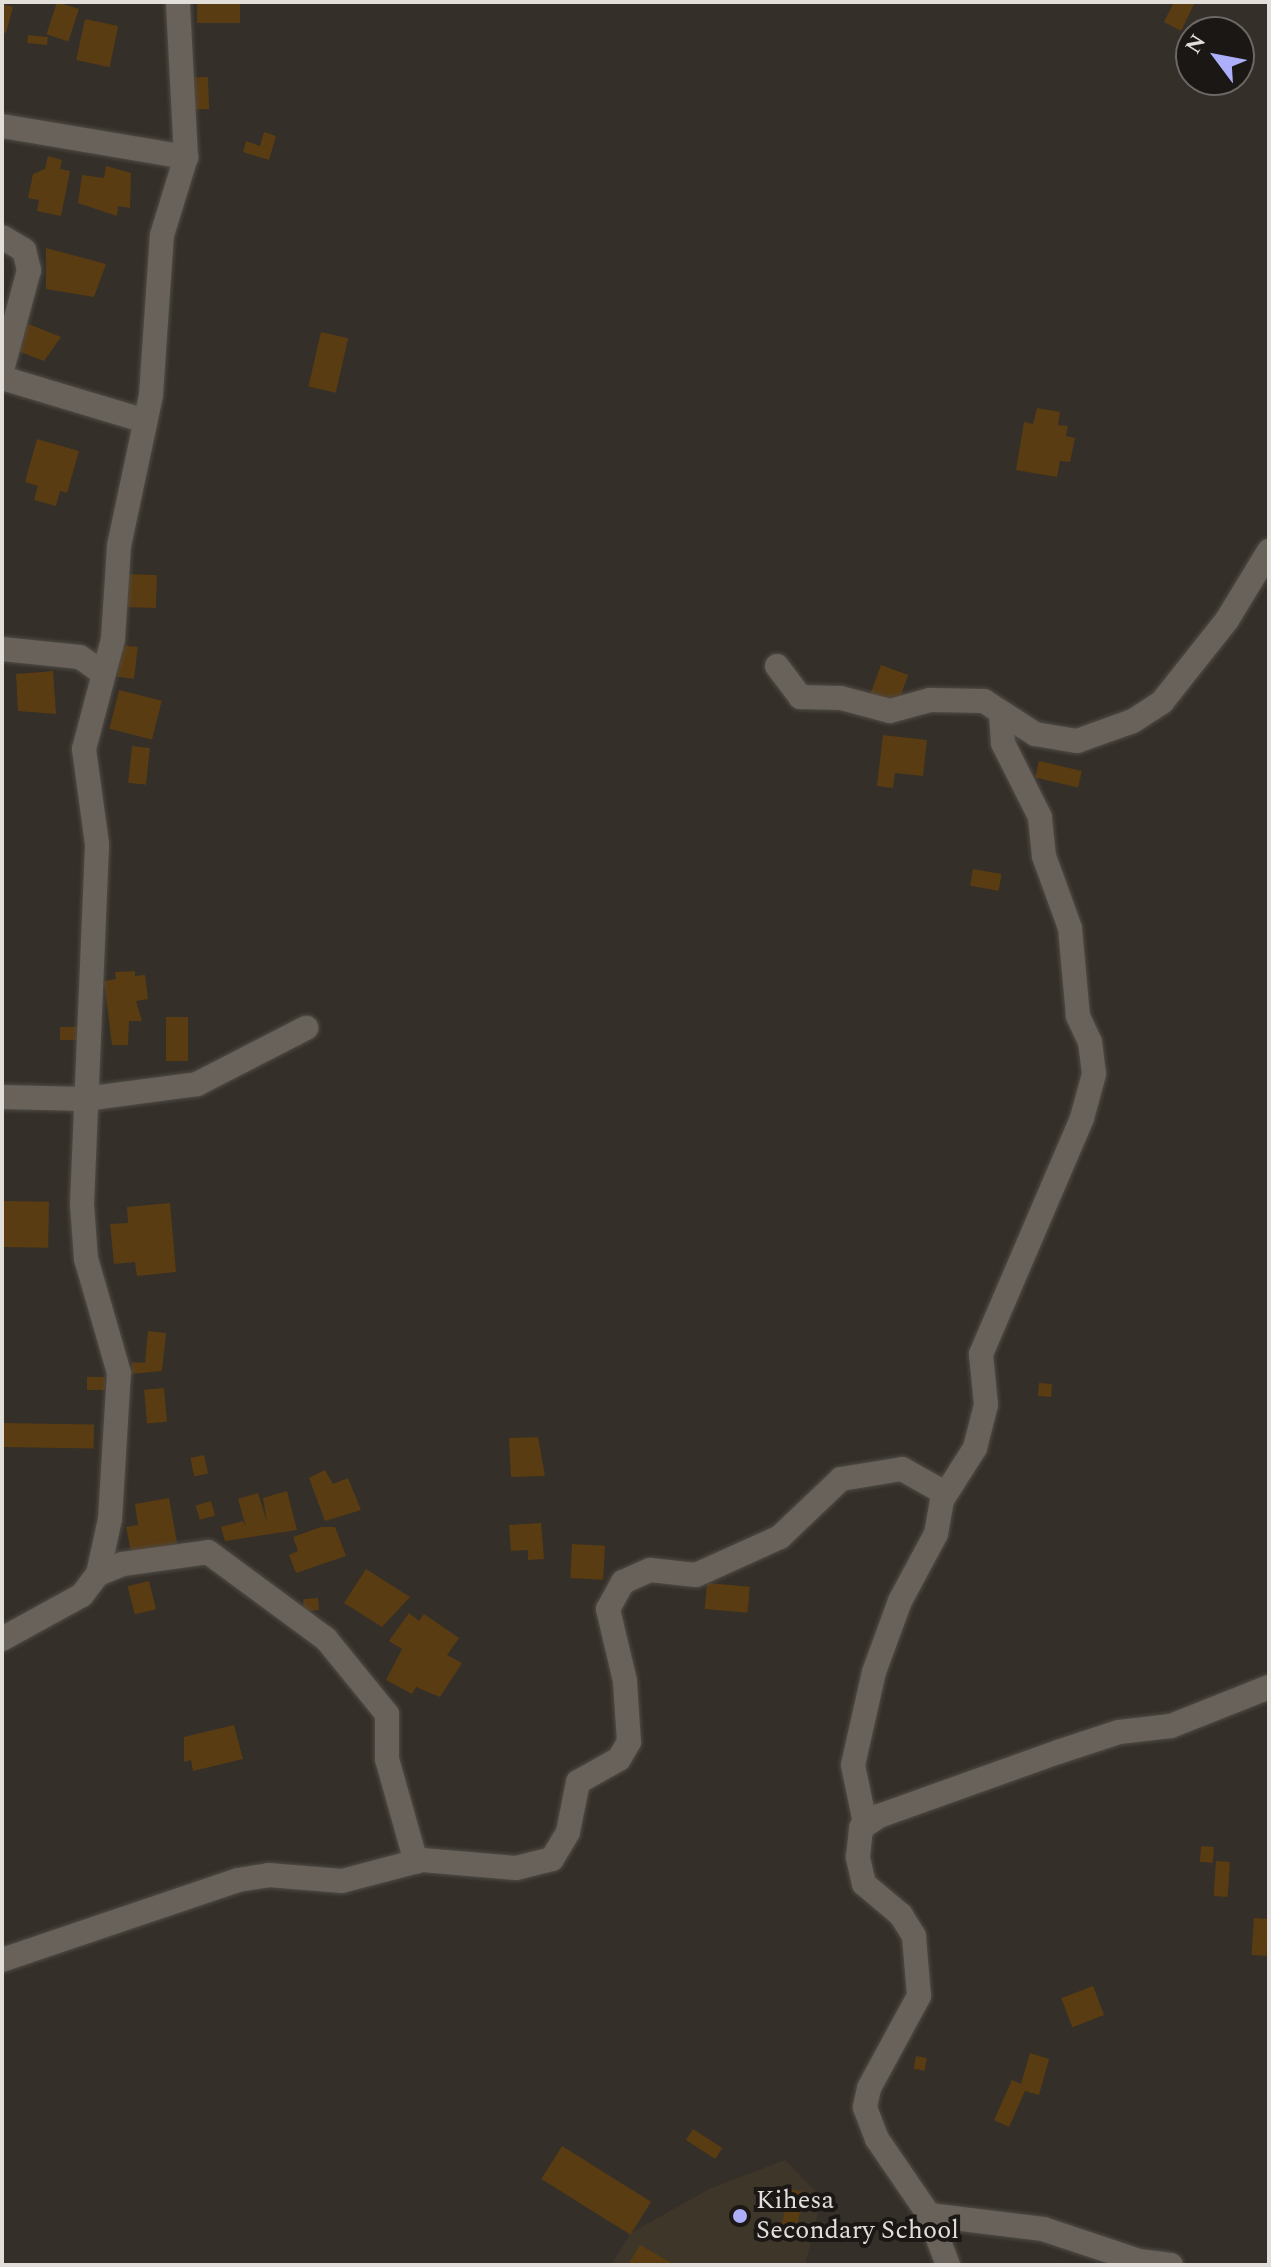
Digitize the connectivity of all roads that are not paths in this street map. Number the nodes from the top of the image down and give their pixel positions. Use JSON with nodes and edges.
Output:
{"nodes":[{"id":1,"x":178,"y":2,"type":"edge"},
{"id":2,"x":2,"y":126,"type":"edge"},
{"id":3,"x":186,"y":157,"type":"junction"},
{"id":4,"x":2,"y":237,"type":"edge"},
{"id":5,"x":2,"y":370,"type":"edge"},
{"id":6,"x":2,"y":378,"type":"edge"},
{"id":7,"x":145,"y":421,"type":"junction"},
{"id":8,"x":1269,"y":551,"type":"edge"},
{"id":9,"x":2,"y":649,"type":"edge"},
{"id":10,"x":777,"y":666,"type":"dead end"},
{"id":11,"x":103,"y":673,"type":"junction"},
{"id":12,"x":1001,"y":713,"type":"junction"},
{"id":13,"x":306,"y":1028,"type":"dead end"},
{"id":14,"x":2,"y":1097,"type":"edge"},
{"id":15,"x":85,"y":1099,"type":"junction"},
{"id":16,"x":945,"y":1493,"type":"junction"},
{"id":17,"x":98,"y":1574,"type":"junction"},
{"id":18,"x":2,"y":1639,"type":"edge"},
{"id":19,"x":1269,"y":1687,"type":"edge"},
{"id":20,"x":865,"y":1823,"type":"junction"},
{"id":21,"x":416,"y":1862,"type":"junction"},
{"id":22,"x":2,"y":1960,"type":"edge"},
{"id":23,"x":929,"y":2215,"type":"junction"},
{"id":24,"x":948,"y":2265,"type":"edge"},
{"id":25,"x":1171,"y":2265,"type":"edge"}],
"edges":[{"from":1,"to":3,"type":"street"},
{"from":2,"to":3,"type":"street"},
{"from":3,"to":7,"type":"street"},
{"from":4,"to":5,"type":"street"},
{"from":6,"to":7,"type":"street"},
{"from":7,"to":11,"type":"street"},
{"from":8,"to":12,"type":"street"},
{"from":9,"to":11,"type":"street"},
{"from":10,"to":12,"type":"street"},
{"from":11,"to":15,"type":"street"},
{"from":12,"to":16,"type":"street"},
{"from":13,"to":15,"type":"street"},
{"from":14,"to":15,"type":"street"},
{"from":15,"to":17,"type":"street"},
{"from":16,"to":20,"type":"street"},
{"from":16,"to":21,"type":"street"},
{"from":17,"to":18,"type":"street"},
{"from":17,"to":21,"type":"street"},
{"from":19,"to":20,"type":"street"},
{"from":20,"to":23,"type":"street"},
{"from":21,"to":22,"type":"street"},
{"from":23,"to":24,"type":"street"},
{"from":23,"to":25,"type":"street"}]}
